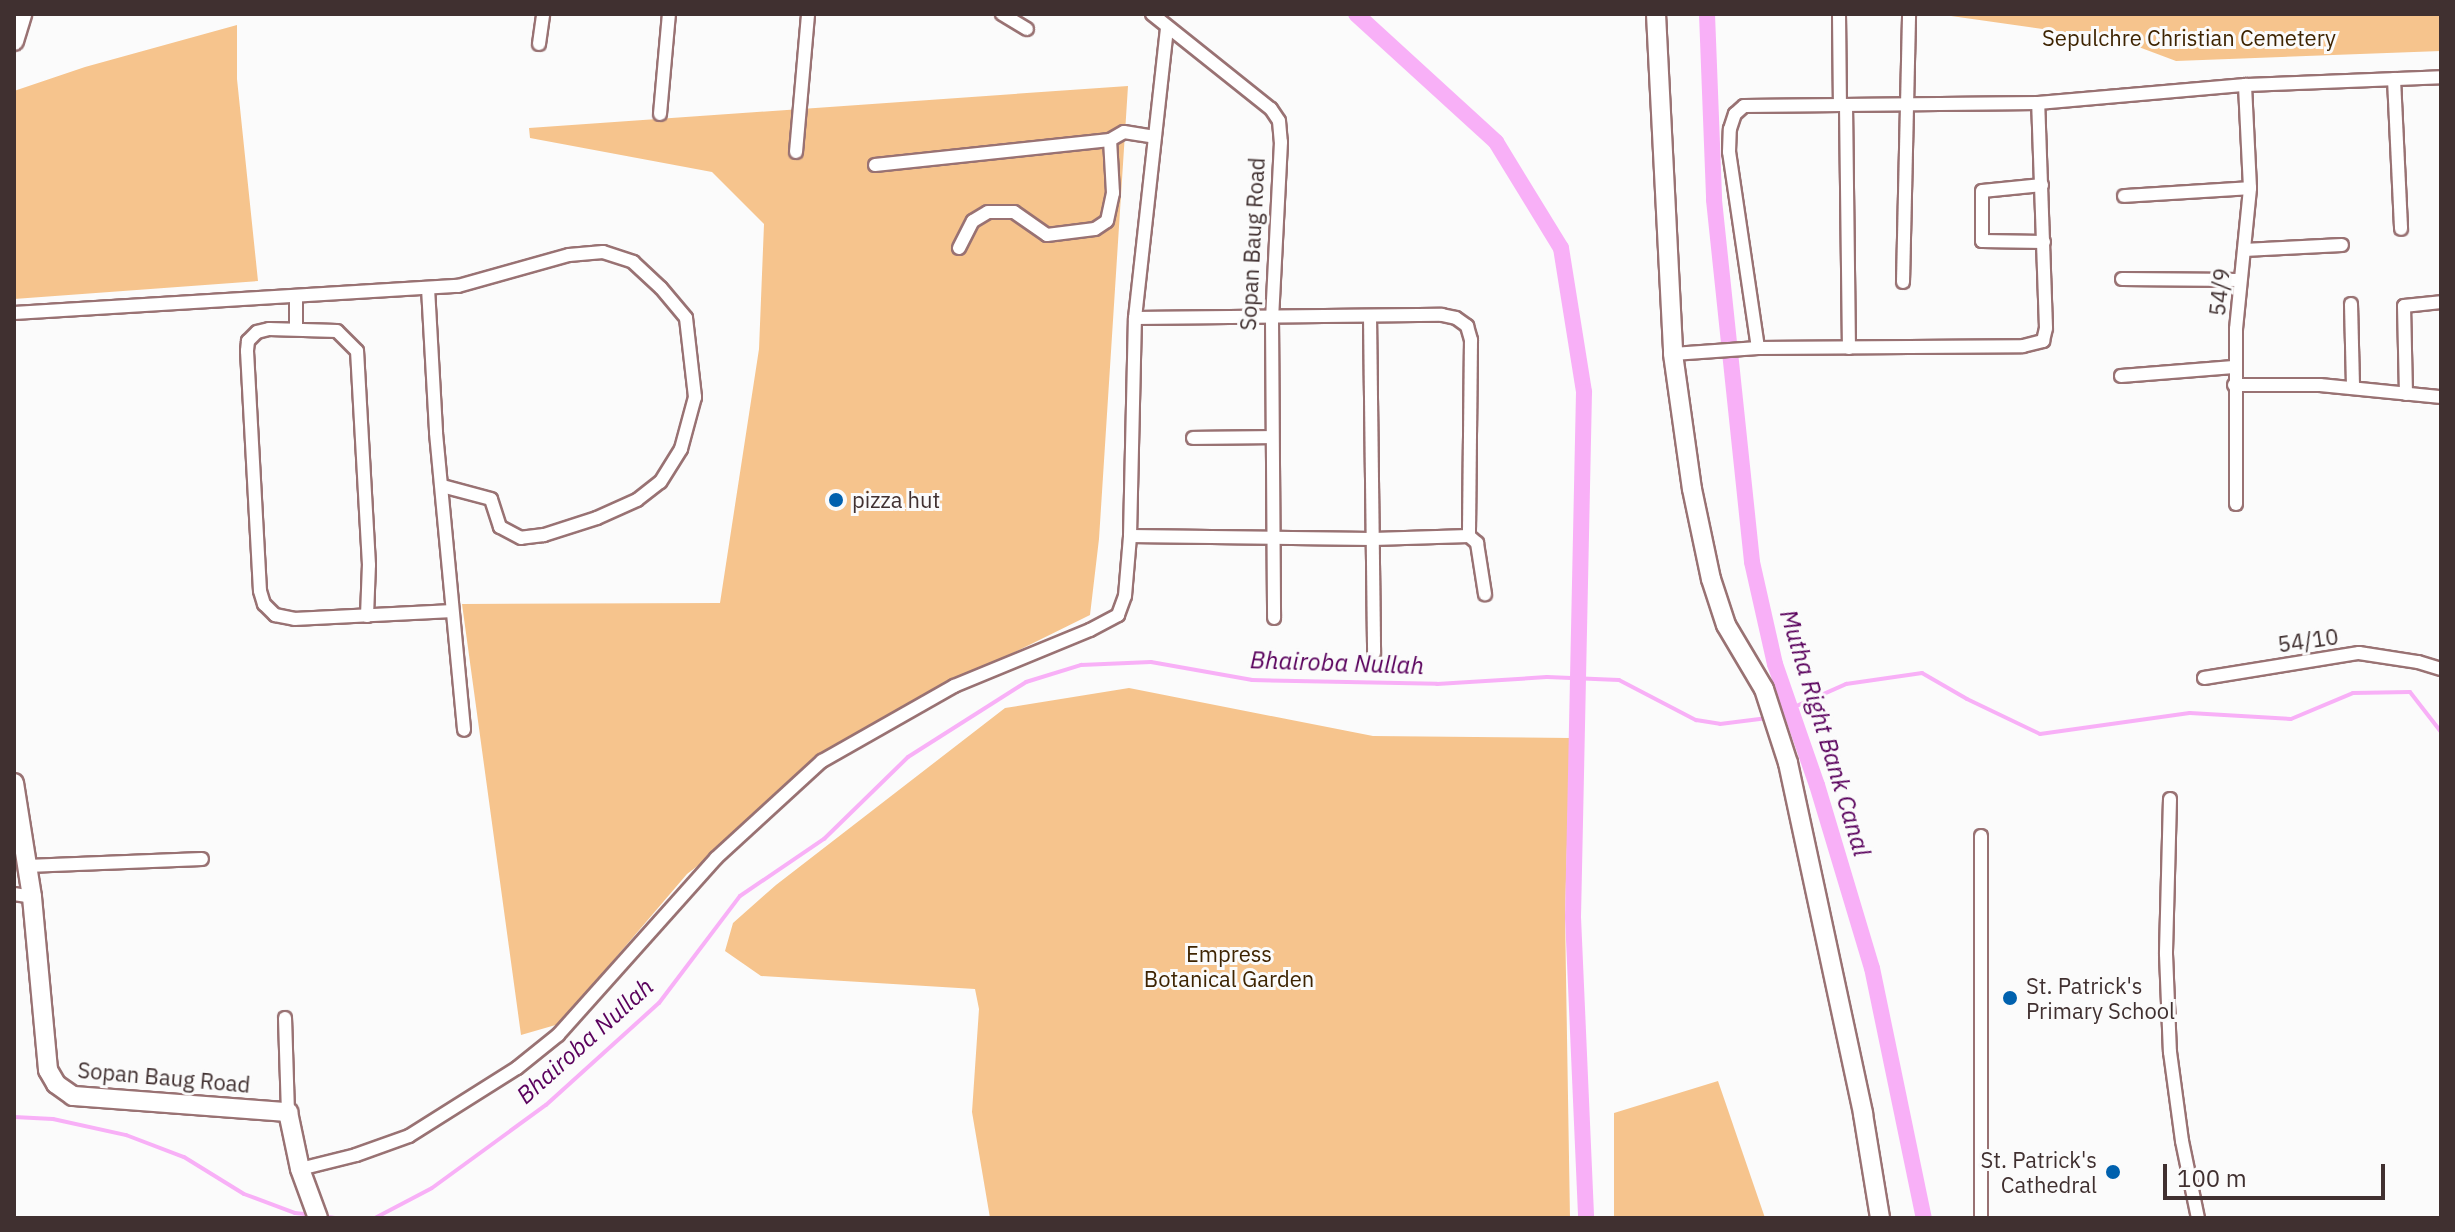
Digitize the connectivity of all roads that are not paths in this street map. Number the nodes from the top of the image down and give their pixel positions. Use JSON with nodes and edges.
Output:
{"nodes":[{"id":1,"x":22,"y":14,"type":"edge"},
{"id":2,"x":543,"y":14,"type":"edge"},
{"id":3,"x":669,"y":14,"type":"edge"},
{"id":4,"x":808,"y":14,"type":"edge"},
{"id":5,"x":1002,"y":14,"type":"edge"},
{"id":6,"x":1152,"y":14,"type":"edge"},
{"id":7,"x":1656,"y":14,"type":"edge"},
{"id":8,"x":1839,"y":14,"type":"edge"},
{"id":9,"x":1909,"y":14,"type":"edge"},
{"id":10,"x":1167,"y":28,"type":"junction"},
{"id":11,"x":1027,"y":29,"type":"dead end"},
{"id":12,"x":14,"y":41,"type":"edge"},
{"id":13,"x":539,"y":44,"type":"dead end"},
{"id":14,"x":2441,"y":77,"type":"edge"},
{"id":15,"x":2394,"y":79,"type":"junction"},
{"id":16,"x":2245,"y":85,"type":"junction"},
{"id":17,"x":2038,"y":103,"type":"junction"},
{"id":18,"x":1843,"y":105,"type":"junction"},
{"id":19,"x":1907,"y":105,"type":"junction"},
{"id":20,"x":660,"y":114,"type":"dead end"},
{"id":21,"x":1155,"y":137,"type":"junction"},
{"id":22,"x":1110,"y":140,"type":"junction"},
{"id":23,"x":796,"y":152,"type":"dead end"},
{"id":24,"x":875,"y":165,"type":"dead end"},
{"id":25,"x":2042,"y":185,"type":"junction"},
{"id":26,"x":2250,"y":188,"type":"junction"},
{"id":27,"x":2124,"y":196,"type":"dead end"},
{"id":28,"x":2401,"y":229,"type":"dead end"},
{"id":29,"x":2044,"y":242,"type":"junction"},
{"id":30,"x":2342,"y":245,"type":"dead end"},
{"id":31,"x":959,"y":248,"type":"dead end"},
{"id":32,"x":2244,"y":250,"type":"junction"},
{"id":33,"x":2122,"y":279,"type":"dead end"},
{"id":34,"x":2240,"y":280,"type":"junction"},
{"id":35,"x":1903,"y":282,"type":"dead end"},
{"id":36,"x":428,"y":288,"type":"junction"},
{"id":37,"x":296,"y":297,"type":"junction"},
{"id":38,"x":2441,"y":302,"type":"edge"},
{"id":39,"x":2351,"y":304,"type":"dead end"},
{"id":40,"x":14,"y":313,"type":"edge"},
{"id":41,"x":1370,"y":316,"type":"junction"},
{"id":42,"x":1135,"y":318,"type":"junction"},
{"id":43,"x":1272,"y":319,"type":"junction"},
{"id":44,"x":296,"y":329,"type":"junction"},
{"id":45,"x":1849,"y":348,"type":"junction"},
{"id":46,"x":1752,"y":349,"type":"junction"},
{"id":47,"x":1673,"y":354,"type":"junction"},
{"id":48,"x":2234,"y":367,"type":"junction"},
{"id":49,"x":2121,"y":376,"type":"dead end"},
{"id":50,"x":2234,"y":385,"type":"junction"},
{"id":51,"x":2353,"y":388,"type":"junction"},
{"id":52,"x":2406,"y":394,"type":"junction"},
{"id":53,"x":2441,"y":397,"type":"edge"},
{"id":54,"x":1272,"y":437,"type":"junction"},
{"id":55,"x":1193,"y":438,"type":"dead end"},
{"id":56,"x":442,"y":486,"type":"junction"},
{"id":57,"x":2236,"y":504,"type":"dead end"},
{"id":58,"x":1130,"y":536,"type":"junction"},
{"id":59,"x":1469,"y":536,"type":"junction"},
{"id":60,"x":1273,"y":537,"type":"junction"},
{"id":61,"x":1373,"y":539,"type":"junction"},
{"id":62,"x":1485,"y":594,"type":"dead end"},
{"id":63,"x":452,"y":611,"type":"junction"},
{"id":64,"x":367,"y":616,"type":"junction"},
{"id":65,"x":1274,"y":618,"type":"dead end"},
{"id":66,"x":1374,"y":653,"type":"dead end"},
{"id":67,"x":2441,"y":669,"type":"edge"},
{"id":68,"x":2204,"y":678,"type":"dead end"},
{"id":69,"x":464,"y":730,"type":"dead end"},
{"id":70,"x":14,"y":783,"type":"edge"},
{"id":71,"x":2170,"y":799,"type":"dead end"},
{"id":72,"x":1981,"y":836,"type":"dead end"},
{"id":73,"x":202,"y":859,"type":"dead end"},
{"id":74,"x":27,"y":866,"type":"junction"},
{"id":75,"x":23,"y":896,"type":"edge"},
{"id":76,"x":285,"y":1018,"type":"dead end"},
{"id":77,"x":288,"y":1112,"type":"junction"},
{"id":78,"x":300,"y":1169,"type":"junction"},
{"id":79,"x":318,"y":1218,"type":"edge"},
{"id":80,"x":1880,"y":1218,"type":"edge"},
{"id":81,"x":1981,"y":1218,"type":"edge"},
{"id":82,"x":2198,"y":1218,"type":"edge"}],
"edges":[{"from":1,"to":12,"type":"street"},
{"from":2,"to":13,"type":"street"},
{"from":3,"to":20,"type":"street"},
{"from":4,"to":23,"type":"street"},
{"from":5,"to":11,"type":"street"},
{"from":6,"to":10,"type":"street","name":"Sopan Baug Road"},
{"from":7,"to":47,"type":"street"},
{"from":8,"to":18,"type":"street"},
{"from":9,"to":19,"type":"street"},
{"from":10,"to":21,"type":"street"},
{"from":10,"to":43,"type":"street","name":"Sopan Baug Road"},
{"from":14,"to":15,"type":"street"},
{"from":15,"to":16,"type":"street"},
{"from":15,"to":28,"type":"street"},
{"from":16,"to":17,"type":"street"},
{"from":16,"to":26,"type":"street","name":"54/9"},
{"from":17,"to":19,"type":"street"},
{"from":17,"to":25,"type":"street"},
{"from":18,"to":19,"type":"street"},
{"from":18,"to":45,"type":"street"},
{"from":18,"to":46,"type":"street"},
{"from":19,"to":35,"type":"street"},
{"from":21,"to":22,"type":"street"},
{"from":21,"to":42,"type":"street"},
{"from":22,"to":24,"type":"street"},
{"from":22,"to":31,"type":"street"},
{"from":25,"to":29,"type":"street"},
{"from":25,"to":29,"type":"street"},
{"from":26,"to":27,"type":"street"},
{"from":26,"to":32,"type":"street","name":"54/9"},
{"from":29,"to":45,"type":"street"},
{"from":30,"to":32,"type":"street"},
{"from":32,"to":34,"type":"street","name":"54/9"},
{"from":33,"to":34,"type":"street"},
{"from":34,"to":48,"type":"street","name":"54/9"},
{"from":36,"to":37,"type":"street"},
{"from":36,"to":56,"type":"street"},
{"from":36,"to":56,"type":"street"},
{"from":37,"to":40,"type":"street"},
{"from":37,"to":44,"type":"street"},
{"from":38,"to":52,"type":"street"},
{"from":39,"to":51,"type":"street"},
{"from":41,"to":43,"type":"street"},
{"from":41,"to":59,"type":"street"},
{"from":41,"to":61,"type":"street"},
{"from":42,"to":43,"type":"street"},
{"from":42,"to":58,"type":"street"},
{"from":43,"to":54,"type":"street","name":"Sopan Baug Road"},
{"from":44,"to":64,"type":"street"},
{"from":44,"to":64,"type":"street"},
{"from":45,"to":46,"type":"street"},
{"from":46,"to":47,"type":"street"},
{"from":47,"to":80,"type":"street"},
{"from":48,"to":49,"type":"street"},
{"from":48,"to":50,"type":"street","name":"54/9"},
{"from":50,"to":51,"type":"street"},
{"from":50,"to":57,"type":"street","name":"54/9"},
{"from":51,"to":52,"type":"street"},
{"from":52,"to":53,"type":"street"},
{"from":54,"to":55,"type":"street"},
{"from":54,"to":60,"type":"street","name":"Sopan Baug Road"},
{"from":56,"to":63,"type":"street"},
{"from":58,"to":60,"type":"street"},
{"from":58,"to":78,"type":"street"},
{"from":59,"to":61,"type":"street"},
{"from":59,"to":62,"type":"street"},
{"from":60,"to":61,"type":"street"},
{"from":60,"to":65,"type":"street","name":"Sopan Baug Road"},
{"from":61,"to":66,"type":"street"},
{"from":63,"to":64,"type":"street"},
{"from":63,"to":69,"type":"street"},
{"from":67,"to":68,"type":"street","name":"54/10"},
{"from":70,"to":74,"type":"street","name":"Sopan Baug Road"},
{"from":71,"to":82,"type":"street"},
{"from":72,"to":81,"type":"street"},
{"from":73,"to":74,"type":"street"},
{"from":74,"to":75,"type":"street","name":"Sopan Baug Road"},
{"from":75,"to":77,"type":"street","name":"Sopan Baug Road"},
{"from":76,"to":77,"type":"street"},
{"from":77,"to":78,"type":"street"},
{"from":78,"to":79,"type":"street"}]}
